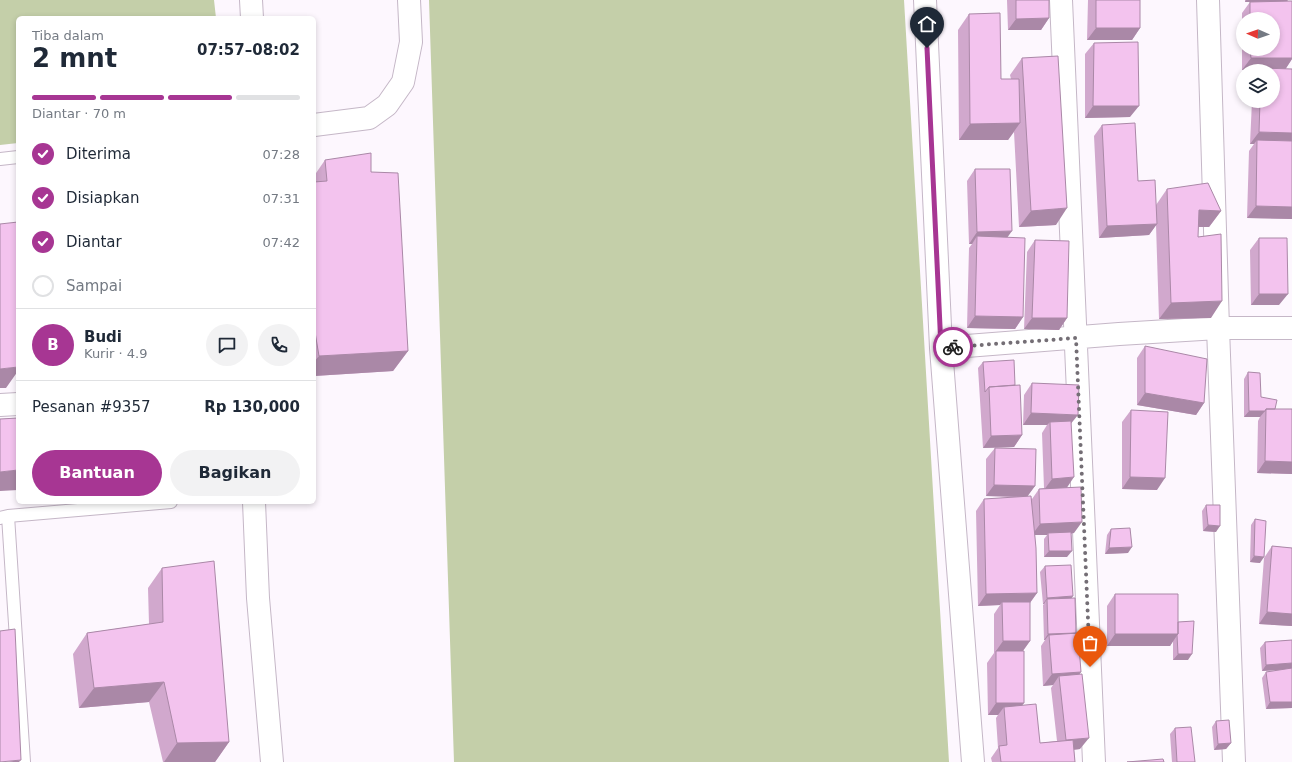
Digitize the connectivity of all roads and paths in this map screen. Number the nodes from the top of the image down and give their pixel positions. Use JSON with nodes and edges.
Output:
{"nodes":[{"id":1,"x":251,"y":0,"type":"edge"},
{"id":2,"x":409,"y":0,"type":"edge"},
{"id":3,"x":924,"y":0,"type":"edge"},
{"id":4,"x":1061,"y":0,"type":"edge"},
{"id":5,"x":1208,"y":0,"type":"edge"},
{"id":6,"x":252,"y":16,"type":"edge"},
{"id":7,"x":316,"y":126,"type":"edge"},
{"id":8,"x":16,"y":157,"type":"edge"},
{"id":9,"x":0,"y":159,"type":"edge"},
{"id":10,"x":1218,"y":328,"type":"junction"},
{"id":11,"x":1292,"y":328,"type":"edge"},
{"id":12,"x":1076,"y":338,"type":"junction"},
{"id":13,"x":941,"y":348,"type":"junction"},
{"id":14,"x":16,"y":404,"type":"edge"},
{"id":15,"x":0,"y":405,"type":"edge"},
{"id":16,"x":149,"y":504,"type":"edge"},
{"id":17,"x":254,"y":504,"type":"edge"},
{"id":18,"x":4,"y":517,"type":"edge"},
{"id":19,"x":24,"y":762,"type":"edge"},
{"id":20,"x":272,"y":762,"type":"edge"},
{"id":21,"x":973,"y":762,"type":"edge"},
{"id":22,"x":1094,"y":762,"type":"edge"},
{"id":23,"x":1234,"y":762,"type":"edge"}],
"edges":[{"from":1,"to":6,"type":"street"},
{"from":2,"to":7,"type":"street"},
{"from":3,"to":13,"type":"street"},
{"from":4,"to":12,"type":"street"},
{"from":5,"to":10,"type":"street"},
{"from":8,"to":9,"type":"lane"},
{"from":10,"to":11,"type":"street"},
{"from":10,"to":12,"type":"street"},
{"from":10,"to":23,"type":"street"},
{"from":12,"to":13,"type":"street"},
{"from":12,"to":22,"type":"street"},
{"from":13,"to":21,"type":"street"},
{"from":14,"to":15,"type":"street"},
{"from":16,"to":18,"type":"lane"},
{"from":17,"to":20,"type":"street"},
{"from":18,"to":19,"type":"lane"}]}
